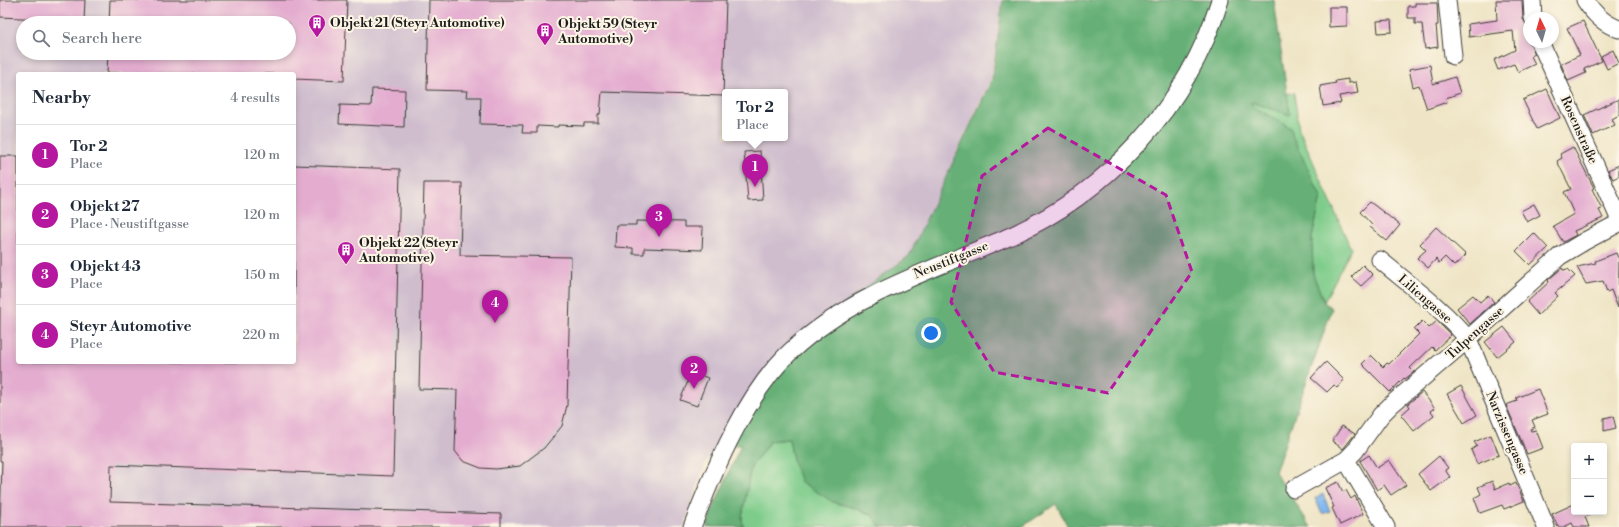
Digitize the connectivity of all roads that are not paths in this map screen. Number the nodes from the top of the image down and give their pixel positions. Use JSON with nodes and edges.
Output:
{"nodes":[{"id":1,"x":1220,"y":0,"type":"edge"},
{"id":2,"x":1447,"y":0,"type":"edge"},
{"id":3,"x":1532,"y":0,"type":"edge"},
{"id":4,"x":1584,"y":0,"type":"edge"},
{"id":5,"x":1533,"y":12,"type":"edge"},
{"id":6,"x":1619,"y":29,"type":"edge"},
{"id":7,"x":1543,"y":48,"type":"edge"},
{"id":8,"x":1453,"y":56,"type":"dead end"},
{"id":9,"x":1619,"y":218,"type":"edge"},
{"id":10,"x":1619,"y":224,"type":"edge"},
{"id":11,"x":1380,"y":260,"type":"dead end"},
{"id":12,"x":1468,"y":339,"type":"junction"},
{"id":13,"x":1346,"y":460,"type":"junction"},
{"id":14,"x":1294,"y":489,"type":"dead end"},
{"id":15,"x":692,"y":527,"type":"edge"},
{"id":16,"x":1386,"y":527,"type":"edge"},
{"id":17,"x":1546,"y":527,"type":"edge"}],
"edges":[{"from":1,"to":15,"type":"street","name":"Neustiftgasse"},
{"from":2,"to":8,"type":"street"},
{"from":3,"to":5,"type":"street"},
{"from":4,"to":6,"type":"street"},
{"from":7,"to":9,"type":"street","name":"Rosenstraße"},
{"from":10,"to":12,"type":"street","name":"Tulpengasse"},
{"from":11,"to":12,"type":"street","name":"Liliengasse"},
{"from":12,"to":13,"type":"street","name":"Tulpengasse"},
{"from":12,"to":17,"type":"street","name":"Narzissengasse"},
{"from":13,"to":14,"type":"street","name":"Tulpengasse"},
{"from":13,"to":16,"type":"street"}]}
